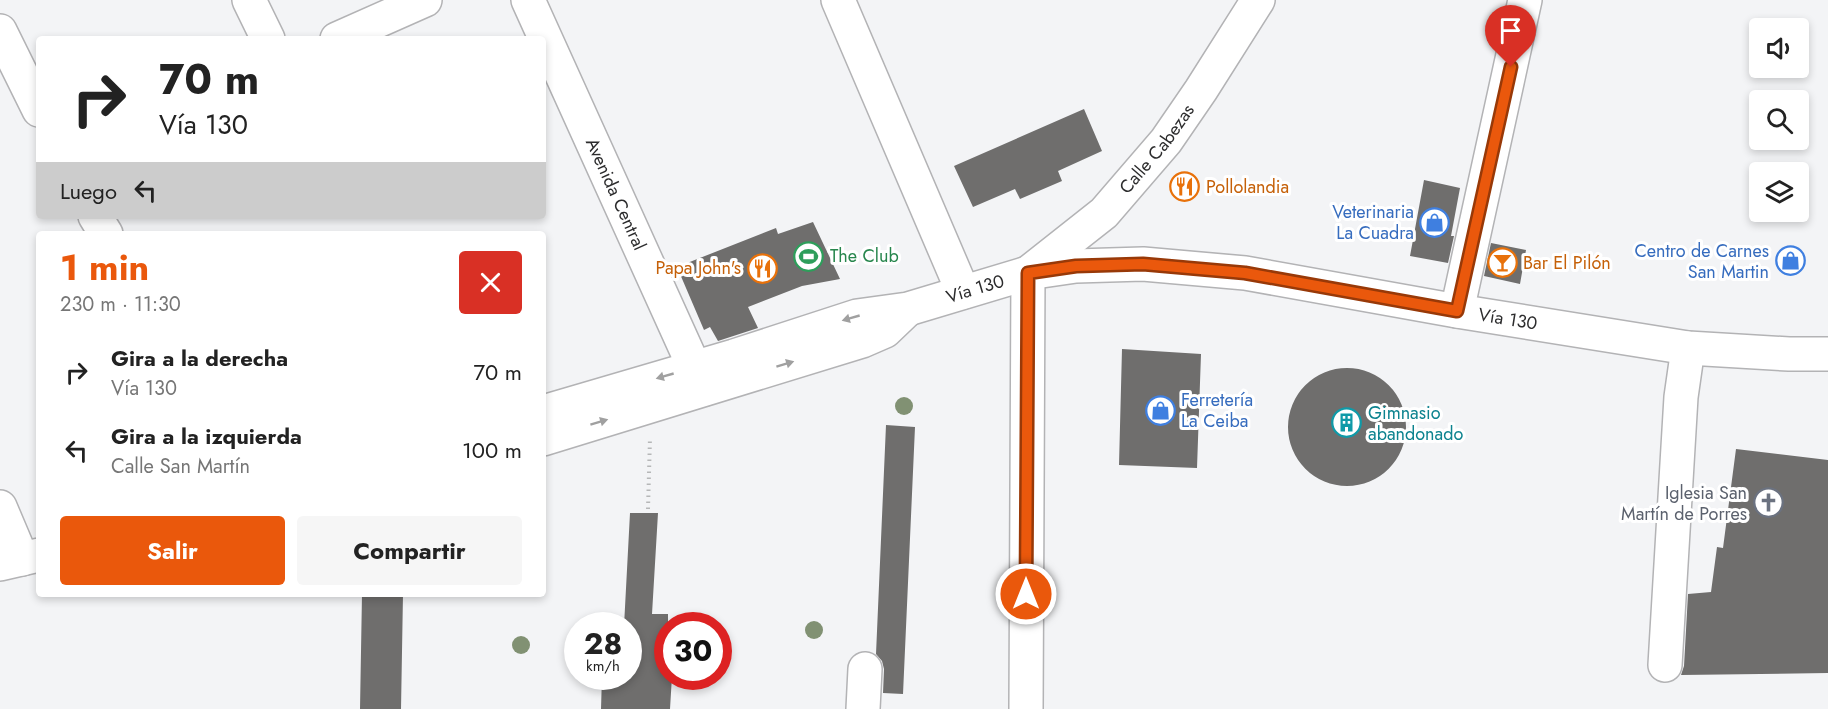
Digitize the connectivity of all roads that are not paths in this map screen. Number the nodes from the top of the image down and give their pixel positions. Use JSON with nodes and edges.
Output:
{"nodes":[{"id":1,"x":249,"y":0,"type":"edge"},
{"id":2,"x":424,"y":0,"type":"edge"},
{"id":3,"x":528,"y":0,"type":"edge"},
{"id":4,"x":838,"y":0,"type":"edge"},
{"id":5,"x":1258,"y":0,"type":"edge"},
{"id":6,"x":1526,"y":0,"type":"edge"},
{"id":7,"x":0,"y":31,"type":"edge"},
{"id":8,"x":267,"y":36,"type":"edge"},
{"id":9,"x":344,"y":36,"type":"edge"},
{"id":10,"x":544,"y":36,"type":"edge"},
{"id":11,"x":546,"y":40,"type":"edge"},
{"id":12,"x":36,"y":104,"type":"edge"},
{"id":13,"x":1028,"y":273,"type":"junction"},
{"id":14,"x":963,"y":292,"type":"junction"},
{"id":15,"x":1457,"y":311,"type":"junction"},
{"id":16,"x":1688,"y":348,"type":"junction"},
{"id":17,"x":1828,"y":354,"type":"edge"},
{"id":18,"x":700,"y":378,"type":"junction"},
{"id":19,"x":546,"y":411,"type":"edge"},
{"id":20,"x":546,"y":438,"type":"edge"},
{"id":21,"x":0,"y":507,"type":"edge"},
{"id":22,"x":20,"y":560,"type":"edge"},
{"id":23,"x":1665,"y":665,"type":"dead end"},
{"id":24,"x":865,"y":669,"type":"dead end"},
{"id":25,"x":863,"y":709,"type":"edge"},
{"id":26,"x":1026,"y":709,"type":"edge"}],
"edges":[{"from":1,"to":8,"type":"street"},
{"from":2,"to":9,"type":"street"},
{"from":3,"to":10,"type":"street","name":"Avenida Central"},
{"from":4,"to":14,"type":"street"},
{"from":5,"to":13,"type":"street","name":"Calle Cabezas"},
{"from":6,"to":15,"type":"street"},
{"from":7,"to":12,"type":"street"},
{"from":11,"to":18,"type":"street","name":"Avenida Central"},
{"from":13,"to":14,"type":"street","name":"Vía 130"},
{"from":13,"to":15,"type":"street","name":"Vía 130"},
{"from":13,"to":26,"type":"street"},
{"from":14,"to":18,"type":"street","name":"Vía 130"},
{"from":15,"to":16,"type":"street","name":"Vía 130"},
{"from":16,"to":17,"type":"street","name":"Vía 130"},
{"from":16,"to":23,"type":"street"},
{"from":18,"to":19,"type":"street","name":"Vía 130","one_way":true},
{"from":20,"to":18,"type":"street","name":"Vía 130","one_way":true},
{"from":21,"to":22,"type":"street"},
{"from":24,"to":25,"type":"street"}]}
